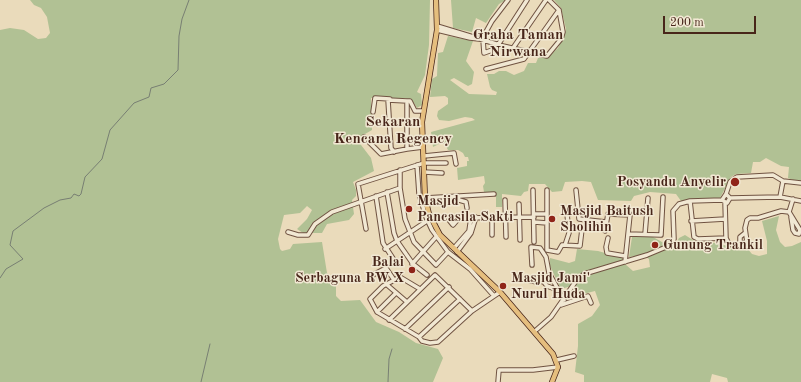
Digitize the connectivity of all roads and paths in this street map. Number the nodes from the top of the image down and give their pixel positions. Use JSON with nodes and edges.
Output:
{"nodes":[{"id":1,"x":436,"y":0,"type":"edge"},
{"id":2,"x":508,"y":0,"type":"edge"},
{"id":3,"x":527,"y":0,"type":"edge"},
{"id":4,"x":547,"y":0,"type":"edge"},
{"id":5,"x":559,"y":10,"type":"junction"},
{"id":6,"x":437,"y":28,"type":"junction"},
{"id":7,"x":481,"y":39,"type":"junction"},
{"id":8,"x":498,"y":45,"type":"junction"},
{"id":9,"x":503,"y":46,"type":"junction"},
{"id":10,"x":513,"y":48,"type":"junction"},
{"id":11,"x":529,"y":52,"type":"junction"},
{"id":12,"x":486,"y":69,"type":"dead end"},
{"id":13,"x":390,"y":99,"type":"junction"},
{"id":14,"x":407,"y":101,"type":"junction"},
{"id":15,"x":373,"y":112,"type":"dead end"},
{"id":16,"x":423,"y":112,"type":"junction"},
{"id":17,"x":364,"y":137,"type":"dead end"},
{"id":18,"x":423,"y":147,"type":"junction"},
{"id":19,"x":407,"y":149,"type":"junction"},
{"id":20,"x":394,"y":152,"type":"junction"},
{"id":21,"x":424,"y":156,"type":"junction"},
{"id":22,"x":424,"y":163,"type":"junction"},
{"id":23,"x":446,"y":163,"type":"dead end"},
{"id":24,"x":456,"y":164,"type":"dead end"},
{"id":25,"x":417,"y":165,"type":"junction"},
{"id":26,"x":400,"y":170,"type":"junction"},
{"id":27,"x":424,"y":172,"type":"junction"},
{"id":28,"x":442,"y":172,"type":"dead end"},
{"id":29,"x":783,"y":180,"type":"junction"},
{"id":30,"x":801,"y":183,"type":"edge"},
{"id":31,"x":400,"y":188,"type":"junction"},
{"id":32,"x":533,"y":190,"type":"dead end"},
{"id":33,"x":547,"y":190,"type":"dead end"},
{"id":34,"x":576,"y":190,"type":"dead end"},
{"id":35,"x":387,"y":192,"type":"junction"},
{"id":36,"x":419,"y":194,"type":"junction"},
{"id":37,"x":494,"y":194,"type":"dead end"},
{"id":38,"x":726,"y":194,"type":"junction"},
{"id":39,"x":425,"y":195,"type":"junction"},
{"id":40,"x":376,"y":196,"type":"junction"},
{"id":41,"x":458,"y":196,"type":"junction"},
{"id":42,"x":663,"y":197,"type":"dead end"},
{"id":43,"x":780,"y":197,"type":"junction"},
{"id":44,"x":648,"y":198,"type":"dead end"},
{"id":45,"x":730,"y":198,"type":"junction"},
{"id":46,"x":793,"y":199,"type":"junction"},
{"id":47,"x":505,"y":200,"type":"dead end"},
{"id":48,"x":360,"y":201,"type":"junction"},
{"id":49,"x":690,"y":201,"type":"junction"},
{"id":50,"x":723,"y":201,"type":"junction"},
{"id":51,"x":801,"y":201,"type":"edge"},
{"id":52,"x":519,"y":204,"type":"dead end"},
{"id":53,"x":466,"y":208,"type":"dead end"},
{"id":54,"x":579,"y":212,"type":"junction"},
{"id":55,"x":789,"y":212,"type":"junction"},
{"id":56,"x":547,"y":214,"type":"junction"},
{"id":57,"x":520,"y":216,"type":"junction"},
{"id":58,"x":534,"y":216,"type":"junction"},
{"id":59,"x":471,"y":217,"type":"junction"},
{"id":60,"x":476,"y":217,"type":"junction"},
{"id":61,"x":492,"y":217,"type":"junction"},
{"id":62,"x":504,"y":217,"type":"junction"},
{"id":63,"x":791,"y":217,"type":"dead end"},
{"id":64,"x":459,"y":218,"type":"dead end"},
{"id":65,"x":725,"y":219,"type":"junction"},
{"id":66,"x":427,"y":221,"type":"junction"},
{"id":67,"x":691,"y":221,"type":"junction"},
{"id":68,"x":534,"y":222,"type":"junction"},
{"id":69,"x":606,"y":222,"type":"junction"},
{"id":70,"x":547,"y":223,"type":"junction"},
{"id":71,"x":472,"y":227,"type":"junction"},
{"id":72,"x":366,"y":229,"type":"dead end"},
{"id":73,"x":434,"y":229,"type":"junction"},
{"id":74,"x":582,"y":229,"type":"dead end"},
{"id":75,"x":605,"y":231,"type":"dead end"},
{"id":76,"x":288,"y":232,"type":"dead end"},
{"id":77,"x":409,"y":233,"type":"junction"},
{"id":78,"x":745,"y":233,"type":"junction"},
{"id":79,"x":628,"y":234,"type":"junction"},
{"id":80,"x":645,"y":234,"type":"junction"},
{"id":81,"x":492,"y":235,"type":"dead end"},
{"id":82,"x":436,"y":237,"type":"junction"},
{"id":83,"x":506,"y":237,"type":"dead end"},
{"id":84,"x":608,"y":238,"type":"dead end"},
{"id":85,"x":726,"y":238,"type":"junction"},
{"id":86,"x":520,"y":240,"type":"dead end"},
{"id":87,"x":397,"y":241,"type":"junction"},
{"id":88,"x":534,"y":242,"type":"dead end"},
{"id":89,"x":565,"y":245,"type":"junction"},
{"id":90,"x":740,"y":245,"type":"junction"},
{"id":91,"x":385,"y":249,"type":"junction"},
{"id":92,"x":455,"y":250,"type":"junction"},
{"id":93,"x":422,"y":252,"type":"junction"},
{"id":94,"x":448,"y":252,"type":"junction"},
{"id":95,"x":625,"y":256,"type":"junction"},
{"id":96,"x":394,"y":260,"type":"dead end"},
{"id":97,"x":625,"y":262,"type":"junction"},
{"id":98,"x":412,"y":264,"type":"junction"},
{"id":99,"x":532,"y":266,"type":"dead end"},
{"id":100,"x":426,"y":275,"type":"dead end"},
{"id":101,"x":369,"y":277,"type":"dead end"},
{"id":102,"x":394,"y":280,"type":"junction"},
{"id":103,"x":527,"y":280,"type":"dead end"},
{"id":104,"x":386,"y":284,"type":"junction"},
{"id":105,"x":449,"y":287,"type":"junction"},
{"id":106,"x":420,"y":289,"type":"junction"},
{"id":107,"x":559,"y":290,"type":"junction"},
{"id":108,"x":396,"y":292,"type":"junction"},
{"id":109,"x":500,"y":292,"type":"junction"},
{"id":110,"x":494,"y":296,"type":"junction"},
{"id":111,"x":460,"y":300,"type":"junction"},
{"id":112,"x":564,"y":300,"type":"junction"},
{"id":113,"x":406,"y":302,"type":"junction"},
{"id":114,"x":591,"y":303,"type":"dead end"},
{"id":115,"x":560,"y":305,"type":"junction"},
{"id":116,"x":472,"y":311,"type":"junction"},
{"id":117,"x":377,"y":312,"type":"junction"},
{"id":118,"x":389,"y":320,"type":"junction"},
{"id":119,"x":405,"y":329,"type":"junction"},
{"id":120,"x":536,"y":331,"type":"junction"},
{"id":121,"x":419,"y":337,"type":"junction"},
{"id":122,"x":574,"y":356,"type":"dead end"},
{"id":123,"x":556,"y":360,"type":"junction"},
{"id":124,"x":558,"y":367,"type":"junction"},
{"id":125,"x":498,"y":382,"type":"edge"},
{"id":126,"x":552,"y":382,"type":"edge"}],
"edges":[{"from":1,"to":6,"type":"main road"},
{"from":2,"to":7,"type":"street"},
{"from":3,"to":8,"type":"street"},
{"from":4,"to":5,"type":"street"},
{"from":4,"to":10,"type":"street"},
{"from":5,"to":11,"type":"street"},
{"from":5,"to":11,"type":"street"},
{"from":6,"to":7,"type":"street"},
{"from":6,"to":16,"type":"main road"},
{"from":7,"to":8,"type":"street"},
{"from":7,"to":9,"type":"street"},
{"from":8,"to":9,"type":"street"},
{"from":9,"to":10,"type":"street"},
{"from":10,"to":11,"type":"street"},
{"from":11,"to":12,"type":"street"},
{"from":13,"to":14,"type":"street"},
{"from":13,"to":15,"type":"street"},
{"from":13,"to":20,"type":"street"},
{"from":14,"to":16,"type":"street"},
{"from":14,"to":19,"type":"street"},
{"from":16,"to":18,"type":"main road"},
{"from":17,"to":20,"type":"street"},
{"from":18,"to":19,"type":"street"},
{"from":18,"to":21,"type":"main road"},
{"from":19,"to":20,"type":"street"},
{"from":21,"to":22,"type":"main road"},
{"from":21,"to":24,"type":"street"},
{"from":22,"to":23,"type":"street"},
{"from":22,"to":25,"type":"street"},
{"from":22,"to":27,"type":"main road"},
{"from":25,"to":26,"type":"street"},
{"from":25,"to":36,"type":"street"},
{"from":26,"to":31,"type":"street"},
{"from":26,"to":48,"type":"street"},
{"from":27,"to":28,"type":"street"},
{"from":27,"to":39,"type":"main road"},
{"from":29,"to":30,"type":"street"},
{"from":29,"to":38,"type":"street"},
{"from":29,"to":43,"type":"street"},
{"from":31,"to":35,"type":"street"},
{"from":31,"to":77,"type":"street"},
{"from":32,"to":58,"type":"street"},
{"from":33,"to":56,"type":"street"},
{"from":34,"to":54,"type":"street"},
{"from":35,"to":40,"type":"street"},
{"from":35,"to":87,"type":"street"},
{"from":36,"to":39,"type":"street"},
{"from":36,"to":66,"type":"street"},
{"from":37,"to":41,"type":"street"},
{"from":38,"to":45,"type":"street"},
{"from":38,"to":50,"type":"street"},
{"from":39,"to":41,"type":"street"},
{"from":39,"to":73,"type":"main road"},
{"from":40,"to":48,"type":"street"},
{"from":40,"to":91,"type":"street"},
{"from":41,"to":53,"type":"street"},
{"from":42,"to":80,"type":"street"},
{"from":43,"to":45,"type":"street"},
{"from":43,"to":46,"type":"street"},
{"from":44,"to":80,"type":"street"},
{"from":45,"to":50,"type":"street"},
{"from":46,"to":51,"type":"street"},
{"from":46,"to":55,"type":"street"},
{"from":47,"to":62,"type":"street"},
{"from":48,"to":72,"type":"street"},
{"from":48,"to":76,"type":"street"},
{"from":49,"to":50,"type":"street"},
{"from":49,"to":67,"type":"street"},
{"from":49,"to":97,"type":"street"},
{"from":50,"to":65,"type":"street"},
{"from":52,"to":57,"type":"street"},
{"from":54,"to":69,"type":"street"},
{"from":54,"to":89,"type":"street"},
{"from":55,"to":63,"type":"street"},
{"from":55,"to":78,"type":"street"},
{"from":56,"to":58,"type":"street"},
{"from":56,"to":70,"type":"street"},
{"from":57,"to":58,"type":"street"},
{"from":57,"to":62,"type":"street"},
{"from":57,"to":86,"type":"street"},
{"from":58,"to":68,"type":"street"},
{"from":59,"to":60,"type":"street"},
{"from":59,"to":64,"type":"street"},
{"from":59,"to":71,"type":"street"},
{"from":60,"to":61,"type":"street"},
{"from":60,"to":71,"type":"street"},
{"from":61,"to":62,"type":"street"},
{"from":61,"to":81,"type":"street"},
{"from":62,"to":83,"type":"street"},
{"from":65,"to":67,"type":"street"},
{"from":65,"to":85,"type":"street"},
{"from":66,"to":73,"type":"street"},
{"from":66,"to":77,"type":"street"},
{"from":67,"to":85,"type":"street"},
{"from":68,"to":70,"type":"street"},
{"from":68,"to":88,"type":"street"},
{"from":69,"to":75,"type":"street"},
{"from":69,"to":79,"type":"street"},
{"from":70,"to":89,"type":"street"},
{"from":71,"to":92,"type":"street"},
{"from":73,"to":82,"type":"street"},
{"from":73,"to":92,"type":"main road"},
{"from":74,"to":89,"type":"street"},
{"from":77,"to":87,"type":"street"},
{"from":77,"to":93,"type":"street"},
{"from":78,"to":90,"type":"street"},
{"from":78,"to":90,"type":"street"},
{"from":79,"to":80,"type":"street"},
{"from":79,"to":95,"type":"street"},
{"from":82,"to":93,"type":"street"},
{"from":82,"to":94,"type":"street"},
{"from":84,"to":95,"type":"street"},
{"from":85,"to":90,"type":"street"},
{"from":87,"to":91,"type":"street"},
{"from":87,"to":98,"type":"street"},
{"from":91,"to":96,"type":"street"},
{"from":92,"to":109,"type":"main road"},
{"from":93,"to":94,"type":"street"},
{"from":93,"to":98,"type":"street"},
{"from":94,"to":110,"type":"street"},
{"from":95,"to":97,"type":"street"},
{"from":97,"to":112,"type":"street"},
{"from":98,"to":100,"type":"street"},
{"from":99,"to":107,"type":"street"},
{"from":101,"to":102,"type":"street"},
{"from":102,"to":104,"type":"street"},
{"from":102,"to":106,"type":"street"},
{"from":103,"to":107,"type":"street"},
{"from":104,"to":108,"type":"street"},
{"from":104,"to":117,"type":"street"},
{"from":105,"to":106,"type":"street"},
{"from":105,"to":111,"type":"street"},
{"from":105,"to":119,"type":"street"},
{"from":106,"to":113,"type":"street"},
{"from":107,"to":112,"type":"street"},
{"from":108,"to":113,"type":"street"},
{"from":108,"to":117,"type":"street"},
{"from":109,"to":110,"type":"street"},
{"from":109,"to":120,"type":"main road"},
{"from":110,"to":116,"type":"street"},
{"from":111,"to":116,"type":"street"},
{"from":111,"to":121,"type":"street"},
{"from":112,"to":115,"type":"street"},
{"from":113,"to":118,"type":"street"},
{"from":114,"to":115,"type":"street"},
{"from":115,"to":120,"type":"street"},
{"from":116,"to":121,"type":"street"},
{"from":117,"to":118,"type":"street"},
{"from":118,"to":119,"type":"street"},
{"from":119,"to":121,"type":"street"},
{"from":120,"to":123,"type":"main road"},
{"from":122,"to":123,"type":"street"},
{"from":123,"to":124,"type":"main road"},
{"from":124,"to":125,"type":"street"},
{"from":124,"to":126,"type":"main road"}]}
